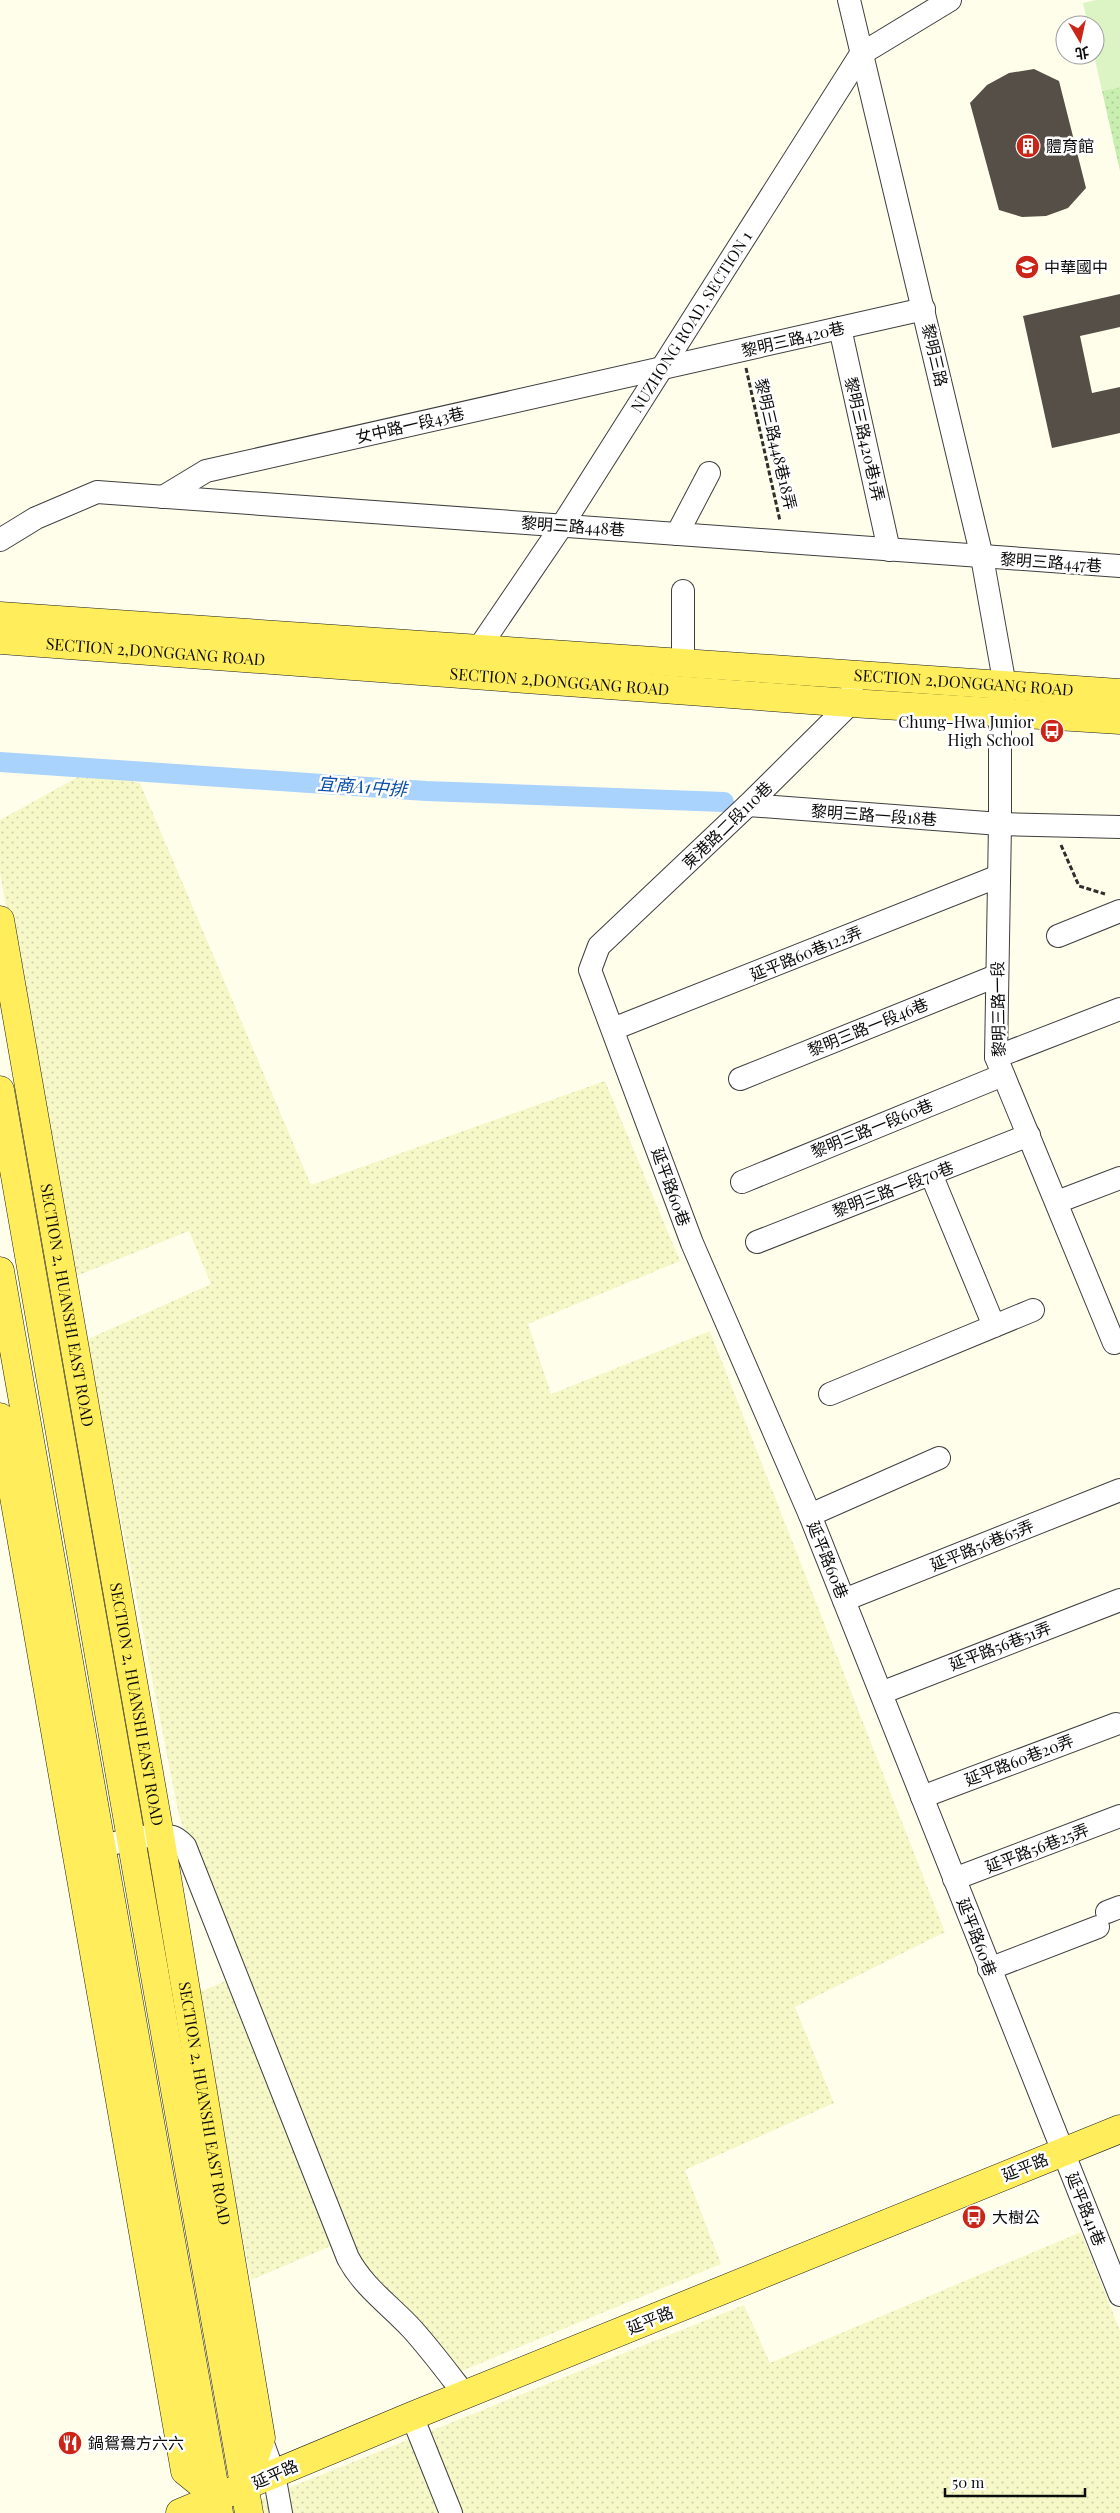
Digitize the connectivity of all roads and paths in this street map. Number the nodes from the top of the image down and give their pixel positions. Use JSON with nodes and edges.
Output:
{"nodes":[{"id":1,"x":849,"y":0,"type":"edge"},
{"id":2,"x":950,"y":0,"type":"edge"},
{"id":3,"x":861,"y":54,"type":"junction"},
{"id":4,"x":924,"y":309,"type":"junction"},
{"id":5,"x":840,"y":328,"type":"junction"},
{"id":6,"x":742,"y":351,"type":"junction"},
{"id":7,"x":662,"y":369,"type":"junction"},
{"id":8,"x":709,"y":473,"type":"dead end"},
{"id":9,"x":163,"y":497,"type":"junction"},
{"id":10,"x":563,"y":524,"type":"junction"},
{"id":11,"x":677,"y":534,"type":"junction"},
{"id":12,"x":0,"y":540,"type":"edge"},
{"id":13,"x":785,"y":543,"type":"junction"},
{"id":14,"x":890,"y":550,"type":"junction"},
{"id":15,"x":982,"y":557,"type":"junction"},
{"id":16,"x":1120,"y":566,"type":"edge"},
{"id":17,"x":684,"y":591,"type":"dead end"},
{"id":18,"x":0,"y":616,"type":"edge"},
{"id":19,"x":0,"y":640,"type":"edge"},
{"id":20,"x":480,"y":648,"type":"junction"},
{"id":21,"x":683,"y":663,"type":"junction"},
{"id":22,"x":460,"y":674,"type":"junction"},
{"id":23,"x":853,"y":675,"type":"junction"},
{"id":24,"x":1005,"y":686,"type":"junction"},
{"id":25,"x":1120,"y":693,"type":"edge"},
{"id":26,"x":851,"y":703,"type":"junction"},
{"id":27,"x":1000,"y":713,"type":"junction"},
{"id":28,"x":1120,"y":720,"type":"edge"},
{"id":29,"x":748,"y":805,"type":"junction"},
{"id":30,"x":1000,"y":824,"type":"junction"},
{"id":31,"x":1052,"y":824,"type":"junction"},
{"id":32,"x":1120,"y":827,"type":"edge"},
{"id":33,"x":999,"y":876,"type":"junction"},
{"id":34,"x":1116,"y":904,"type":"edge"},
{"id":35,"x":0,"y":920,"type":"edge"},
{"id":36,"x":1058,"y":936,"type":"dead end"},
{"id":37,"x":590,"y":970,"type":"joint"},
{"id":38,"x":996,"y":976,"type":"junction"},
{"id":39,"x":1120,"y":1009,"type":"edge"},
{"id":40,"x":613,"y":1029,"type":"junction"},
{"id":41,"x":999,"y":1066,"type":"junction"},
{"id":42,"x":740,"y":1079,"type":"dead end"},
{"id":43,"x":0,"y":1090,"type":"edge"},
{"id":44,"x":1029,"y":1135,"type":"junction"},
{"id":45,"x":931,"y":1174,"type":"junction"},
{"id":46,"x":1120,"y":1178,"type":"edge"},
{"id":47,"x":742,"y":1182,"type":"dead end"},
{"id":48,"x":1057,"y":1202,"type":"junction"},
{"id":49,"x":757,"y":1242,"type":"dead end"},
{"id":50,"x":58,"y":1251,"type":"junction"},
{"id":51,"x":29,"y":1256,"type":"junction"},
{"id":52,"x":0,"y":1261,"type":"edge"},
{"id":53,"x":0,"y":1271,"type":"edge"},
{"id":54,"x":1033,"y":1310,"type":"dead end"},
{"id":55,"x":994,"y":1326,"type":"junction"},
{"id":56,"x":1117,"y":1342,"type":"edge"},
{"id":57,"x":830,"y":1394,"type":"dead end"},
{"id":58,"x":0,"y":1417,"type":"edge"},
{"id":59,"x":940,"y":1458,"type":"dead end"},
{"id":60,"x":1120,"y":1490,"type":"edge"},
{"id":61,"x":810,"y":1515,"type":"junction"},
{"id":62,"x":844,"y":1600,"type":"junction"},
{"id":63,"x":1120,"y":1600,"type":"edge"},
{"id":64,"x":881,"y":1693,"type":"junction"},
{"id":65,"x":1116,"y":1724,"type":"dead end"},
{"id":66,"x":922,"y":1797,"type":"junction"},
{"id":67,"x":1120,"y":1816,"type":"edge"},
{"id":68,"x":160,"y":1836,"type":"junction"},
{"id":69,"x":132,"y":1839,"type":"junction"},
{"id":70,"x":89,"y":1851,"type":"junction"},
{"id":71,"x":954,"y":1879,"type":"junction"},
{"id":72,"x":1108,"y":1915,"type":"edge"},
{"id":73,"x":989,"y":1969,"type":"junction"},
{"id":74,"x":1120,"y":2129,"type":"edge"},
{"id":75,"x":1063,"y":2152,"type":"junction"},
{"id":76,"x":1120,"y":2294,"type":"edge"},
{"id":77,"x":466,"y":2395,"type":"junction"},
{"id":78,"x":412,"y":2416,"type":"junction"},
{"id":79,"x":261,"y":2438,"type":"junction"},
{"id":80,"x":185,"y":2471,"type":"junction"},
{"id":81,"x":274,"y":2474,"type":"junction"},
{"id":82,"x":247,"y":2500,"type":"edge"},
{"id":83,"x":218,"y":2505,"type":"edge"},
{"id":84,"x":187,"y":2512,"type":"edge"},
{"id":85,"x":281,"y":2513,"type":"edge"},
{"id":86,"x":451,"y":2513,"type":"edge"}],
"edges":[{"from":1,"to":3,"type":"street","name":"黎明三路"},
{"from":2,"to":3,"type":"street","name":"NUZHONG ROAD, SECTION 1"},
{"from":3,"to":4,"type":"street","name":"黎明三路"},
{"from":3,"to":7,"type":"street","name":"NUZHONG ROAD, SECTION 1"},
{"from":4,"to":5,"type":"street","name":"黎明三路420巷"},
{"from":4,"to":15,"type":"street","name":"黎明三路"},
{"from":5,"to":6,"type":"street","name":"黎明三路420巷"},
{"from":5,"to":14,"type":"street","name":"黎明三路420巷1弄"},
{"from":6,"to":7,"type":"street","name":"黎明三路420巷"},
{"from":6,"to":13,"type":"path","name":"黎明三路448巷18弄"},
{"from":7,"to":9,"type":"street","name":"女中路一段43巷"},
{"from":7,"to":10,"type":"street","name":"NUZHONG ROAD, SECTION 1"},
{"from":8,"to":11,"type":"street"},
{"from":9,"to":10,"type":"street","name":"黎明三路448巷"},
{"from":9,"to":12,"type":"street","name":"黎明三路448巷"},
{"from":10,"to":11,"type":"street","name":"黎明三路448巷"},
{"from":10,"to":20,"type":"street","name":"NUZHONG ROAD, SECTION 1"},
{"from":11,"to":13,"type":"street","name":"黎明三路448巷"},
{"from":13,"to":14,"type":"street","name":"黎明三路448巷"},
{"from":14,"to":15,"type":"street","name":"黎明三路448巷"},
{"from":15,"to":16,"type":"street","name":"黎明三路447巷"},
{"from":15,"to":24,"type":"street","name":"黎明三路"},
{"from":17,"to":21,"type":"street"},
{"from":18,"to":20,"type":"main road","name":"SECTION 2,DONGGANG ROAD"},
{"from":19,"to":22,"type":"main road","name":"SECTION 2,DONGGANG ROAD"},
{"from":20,"to":21,"type":"main road","name":"SECTION 2,DONGGANG ROAD"},
{"from":20,"to":22,"type":"street","name":"NUZHONG ROAD, SECTION 1"},
{"from":21,"to":23,"type":"main road","name":"SECTION 2,DONGGANG ROAD"},
{"from":22,"to":26,"type":"main road","name":"SECTION 2,DONGGANG ROAD"},
{"from":23,"to":24,"type":"main road","name":"SECTION 2,DONGGANG ROAD"},
{"from":23,"to":26,"type":"street"},
{"from":24,"to":25,"type":"main road","name":"SECTION 2,DONGGANG ROAD"},
{"from":24,"to":27,"type":"street","name":"黎明三路"},
{"from":26,"to":27,"type":"main road","name":"SECTION 2,DONGGANG ROAD"},
{"from":26,"to":29,"type":"street","name":"東港路二段110巷"},
{"from":27,"to":28,"type":"main road","name":"SECTION 2,DONGGANG ROAD"},
{"from":27,"to":30,"type":"street","name":"黎明三路一段"},
{"from":29,"to":30,"type":"street","name":"黎明三路一段18巷"},
{"from":29,"to":37,"type":"street","name":"東港路二段110巷"},
{"from":30,"to":31,"type":"street","name":"黎明三路一段18巷"},
{"from":30,"to":33,"type":"street","name":"黎明三路一段"},
{"from":31,"to":32,"type":"street","name":"黎明三路一段18巷"},
{"from":31,"to":34,"type":"path"},
{"from":33,"to":38,"type":"street","name":"黎明三路一段"},
{"from":33,"to":40,"type":"street","name":"延平路60巷122弄"},
{"from":34,"to":36,"type":"street"},
{"from":35,"to":50,"type":"main road","name":"SECTION 2, HUANSHI EAST ROAD"},
{"from":37,"to":40,"type":"street","name":"延平路60巷"},
{"from":38,"to":41,"type":"street","name":"黎明三路一段"},
{"from":38,"to":42,"type":"street","name":"黎明三路一段46巷"},
{"from":39,"to":41,"type":"street","name":"黎明三路一段60巷"},
{"from":40,"to":61,"type":"street","name":"延平路60巷"},
{"from":41,"to":44,"type":"street","name":"黎明三路一段"},
{"from":41,"to":47,"type":"street","name":"黎明三路一段60巷"},
{"from":43,"to":51,"type":"main road","name":"SECTION 2, HUANSHI EAST ROAD"},
{"from":44,"to":45,"type":"street","name":"黎明三路一段70巷"},
{"from":44,"to":48,"type":"street","name":"黎明三路一段"},
{"from":45,"to":49,"type":"street","name":"黎明三路一段70巷"},
{"from":45,"to":55,"type":"street"},
{"from":46,"to":48,"type":"street"},
{"from":48,"to":56,"type":"street","name":"黎明三路一段"},
{"from":50,"to":51,"type":"main road"},
{"from":50,"to":68,"type":"main road","name":"SECTION 2, HUANSHI EAST ROAD"},
{"from":51,"to":52,"type":"main road"},
{"from":51,"to":69,"type":"main road","name":"SECTION 2, HUANSHI EAST ROAD"},
{"from":53,"to":70,"type":"main road"},
{"from":54,"to":55,"type":"street"},
{"from":55,"to":57,"type":"street"},
{"from":58,"to":70,"type":"main road"},
{"from":59,"to":61,"type":"street"},
{"from":60,"to":62,"type":"street","name":"延平路56巷65弄"},
{"from":61,"to":62,"type":"street","name":"延平路60巷"},
{"from":62,"to":64,"type":"street","name":"延平路60巷"},
{"from":63,"to":64,"type":"street","name":"延平路56巷51弄"},
{"from":64,"to":66,"type":"street","name":"延平路60巷"},
{"from":65,"to":66,"type":"street","name":"延平路60巷20弄"},
{"from":66,"to":71,"type":"street","name":"延平路60巷"},
{"from":67,"to":71,"type":"street","name":"延平路56巷25弄"},
{"from":68,"to":69,"type":"street"},
{"from":68,"to":77,"type":"street"},
{"from":68,"to":79,"type":"main road","name":"SECTION 2, HUANSHI EAST ROAD"},
{"from":69,"to":70,"type":"street"},
{"from":69,"to":82,"type":"main road","name":"SECTION 2, HUANSHI EAST ROAD"},
{"from":70,"to":80,"type":"main road"},
{"from":70,"to":83,"type":"main road"},
{"from":71,"to":73,"type":"street","name":"延平路60巷"},
{"from":72,"to":73,"type":"street"},
{"from":73,"to":75,"type":"street","name":"延平路60巷"},
{"from":74,"to":75,"type":"main road","name":"延平路"},
{"from":75,"to":76,"type":"street","name":"延平路41巷"},
{"from":75,"to":77,"type":"main road","name":"延平路"},
{"from":77,"to":78,"type":"main road","name":"延平路"},
{"from":78,"to":81,"type":"main road","name":"延平路"},
{"from":78,"to":86,"type":"street"},
{"from":79,"to":81,"type":"street"},
{"from":79,"to":82,"type":"main road","name":"SECTION 2, HUANSHI EAST ROAD"},
{"from":80,"to":83,"type":"main road"},
{"from":80,"to":84,"type":"street"},
{"from":81,"to":82,"type":"main road","name":"延平路"},
{"from":81,"to":85,"type":"street"},
{"from":82,"to":83,"type":"main road","name":"延平路"},
{"from":83,"to":84,"type":"main road","name":"延平路"}]}
